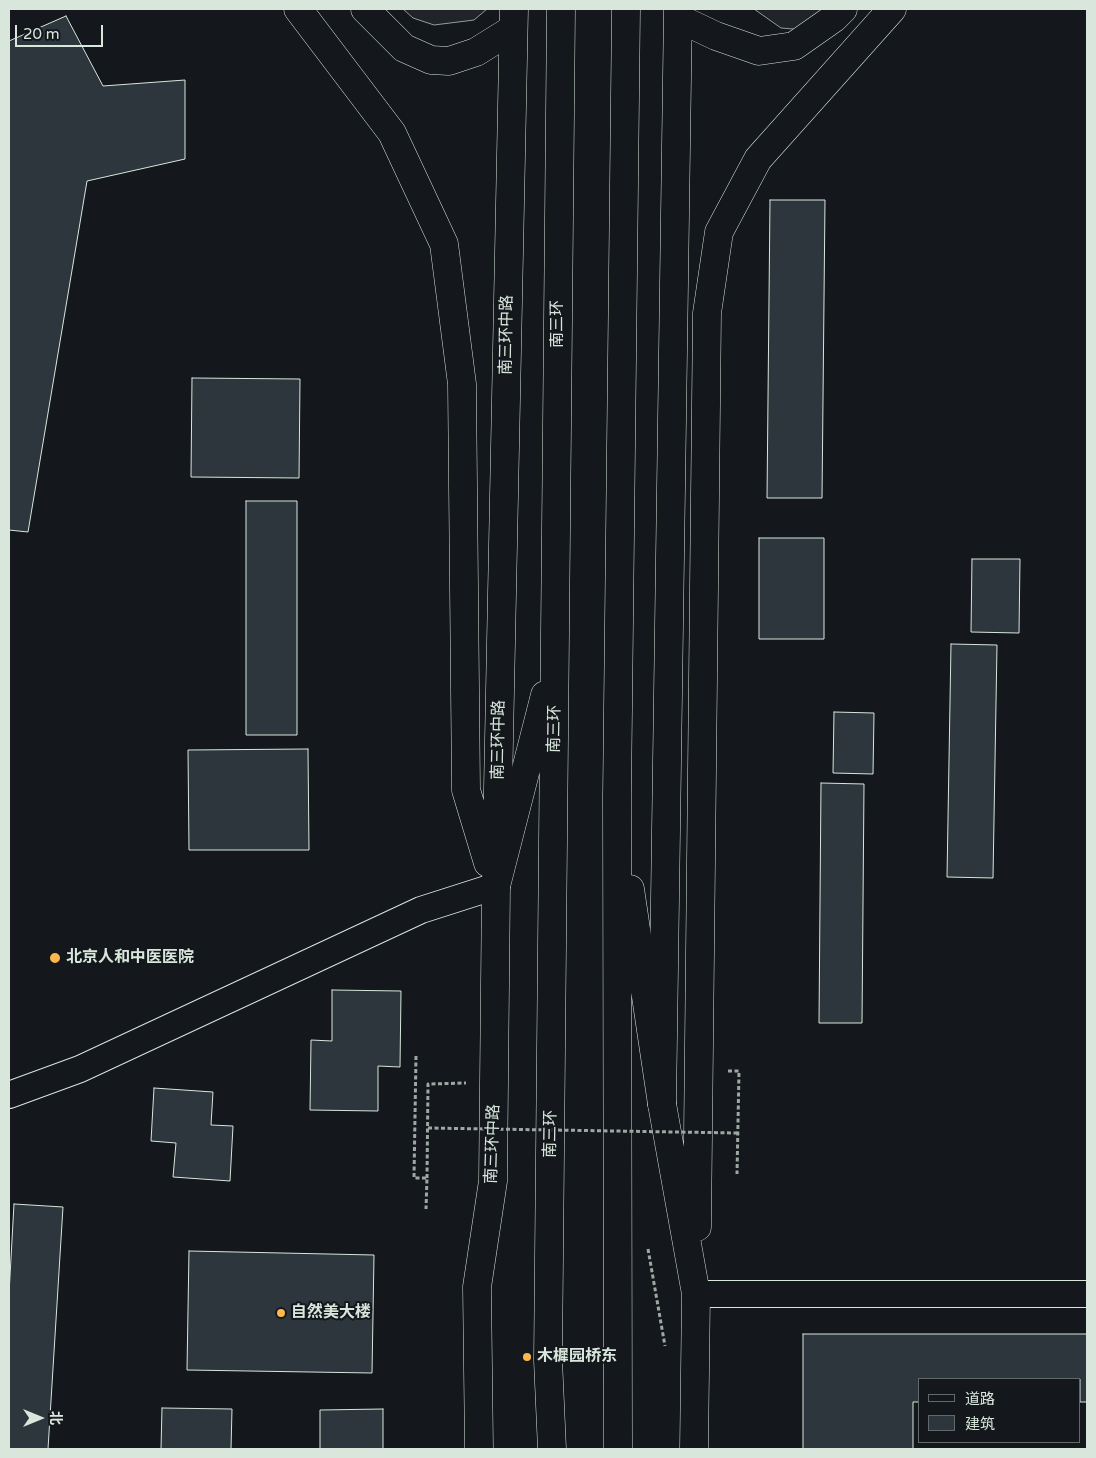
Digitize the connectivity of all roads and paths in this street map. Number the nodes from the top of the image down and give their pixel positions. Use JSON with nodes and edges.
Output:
{"nodes":[{"id":1,"x":298,"y":9,"type":"edge"},
{"id":2,"x":365,"y":9,"type":"edge"},
{"id":3,"x":561,"y":9,"type":"edge"},
{"id":4,"x":626,"y":9,"type":"edge"},
{"id":5,"x":843,"y":9,"type":"edge"},
{"id":6,"x":892,"y":9,"type":"edge"},
{"id":7,"x":679,"y":14,"type":"edge"},
{"id":8,"x":514,"y":19,"type":"edge"},
{"id":9,"x":555,"y":652,"type":"junction"},
{"id":10,"x":617,"y":796,"type":"junction"},
{"id":11,"x":496,"y":886,"type":"junction"},
{"id":12,"x":416,"y":1056,"type":"dead end"},
{"id":13,"x":739,"y":1071,"type":"dead end"},
{"id":14,"x":494,"y":1083,"type":"junction"},
{"id":15,"x":9,"y":1095,"type":"edge"},
{"id":16,"x":662,"y":1104,"type":"junction"},
{"id":17,"x":428,"y":1128,"type":"junction"},
{"id":18,"x":738,"y":1133,"type":"junction"},
{"id":19,"x":737,"y":1174,"type":"dead end"},
{"id":20,"x":427,"y":1178,"type":"junction"},
{"id":21,"x":426,"y":1209,"type":"dead end"},
{"id":22,"x":647,"y":1240,"type":"dead end"},
{"id":23,"x":696,"y":1294,"type":"junction"},
{"id":24,"x":1087,"y":1294,"type":"edge"},
{"id":25,"x":665,"y":1347,"type":"dead end"},
{"id":26,"x":479,"y":1449,"type":"edge"},
{"id":27,"x":552,"y":1449,"type":"edge"},
{"id":28,"x":618,"y":1449,"type":"edge"},
{"id":29,"x":694,"y":1449,"type":"edge"}],
"edges":[{"from":1,"to":11,"type":"main road"},
{"from":2,"to":8,"type":"main road"},
{"from":3,"to":9,"type":"main road","name":"南三环"},
{"from":4,"to":10,"type":"main road"},
{"from":5,"to":7,"type":"main road"},
{"from":6,"to":23,"type":"main road"},
{"from":7,"to":16,"type":"main road"},
{"from":8,"to":11,"type":"main road","name":"南三环中路"},
{"from":9,"to":11,"type":"main road"},
{"from":9,"to":27,"type":"main road","name":"南三环"},
{"from":10,"to":16,"type":"main road"},
{"from":10,"to":28,"type":"main road"},
{"from":11,"to":14,"type":"main road","name":"南三环中路"},
{"from":11,"to":15,"type":"street"},
{"from":12,"to":20,"type":"path"},
{"from":13,"to":18,"type":"path"},
{"from":14,"to":17,"type":"path"},
{"from":14,"to":26,"type":"main road","name":"南三环中路"},
{"from":16,"to":23,"type":"main road"},
{"from":17,"to":18,"type":"path","bridge":true},
{"from":17,"to":20,"type":"path"},
{"from":18,"to":19,"type":"path"},
{"from":20,"to":21,"type":"path"},
{"from":22,"to":25,"type":"path"},
{"from":23,"to":24,"type":"street"},
{"from":23,"to":29,"type":"main road"}]}
